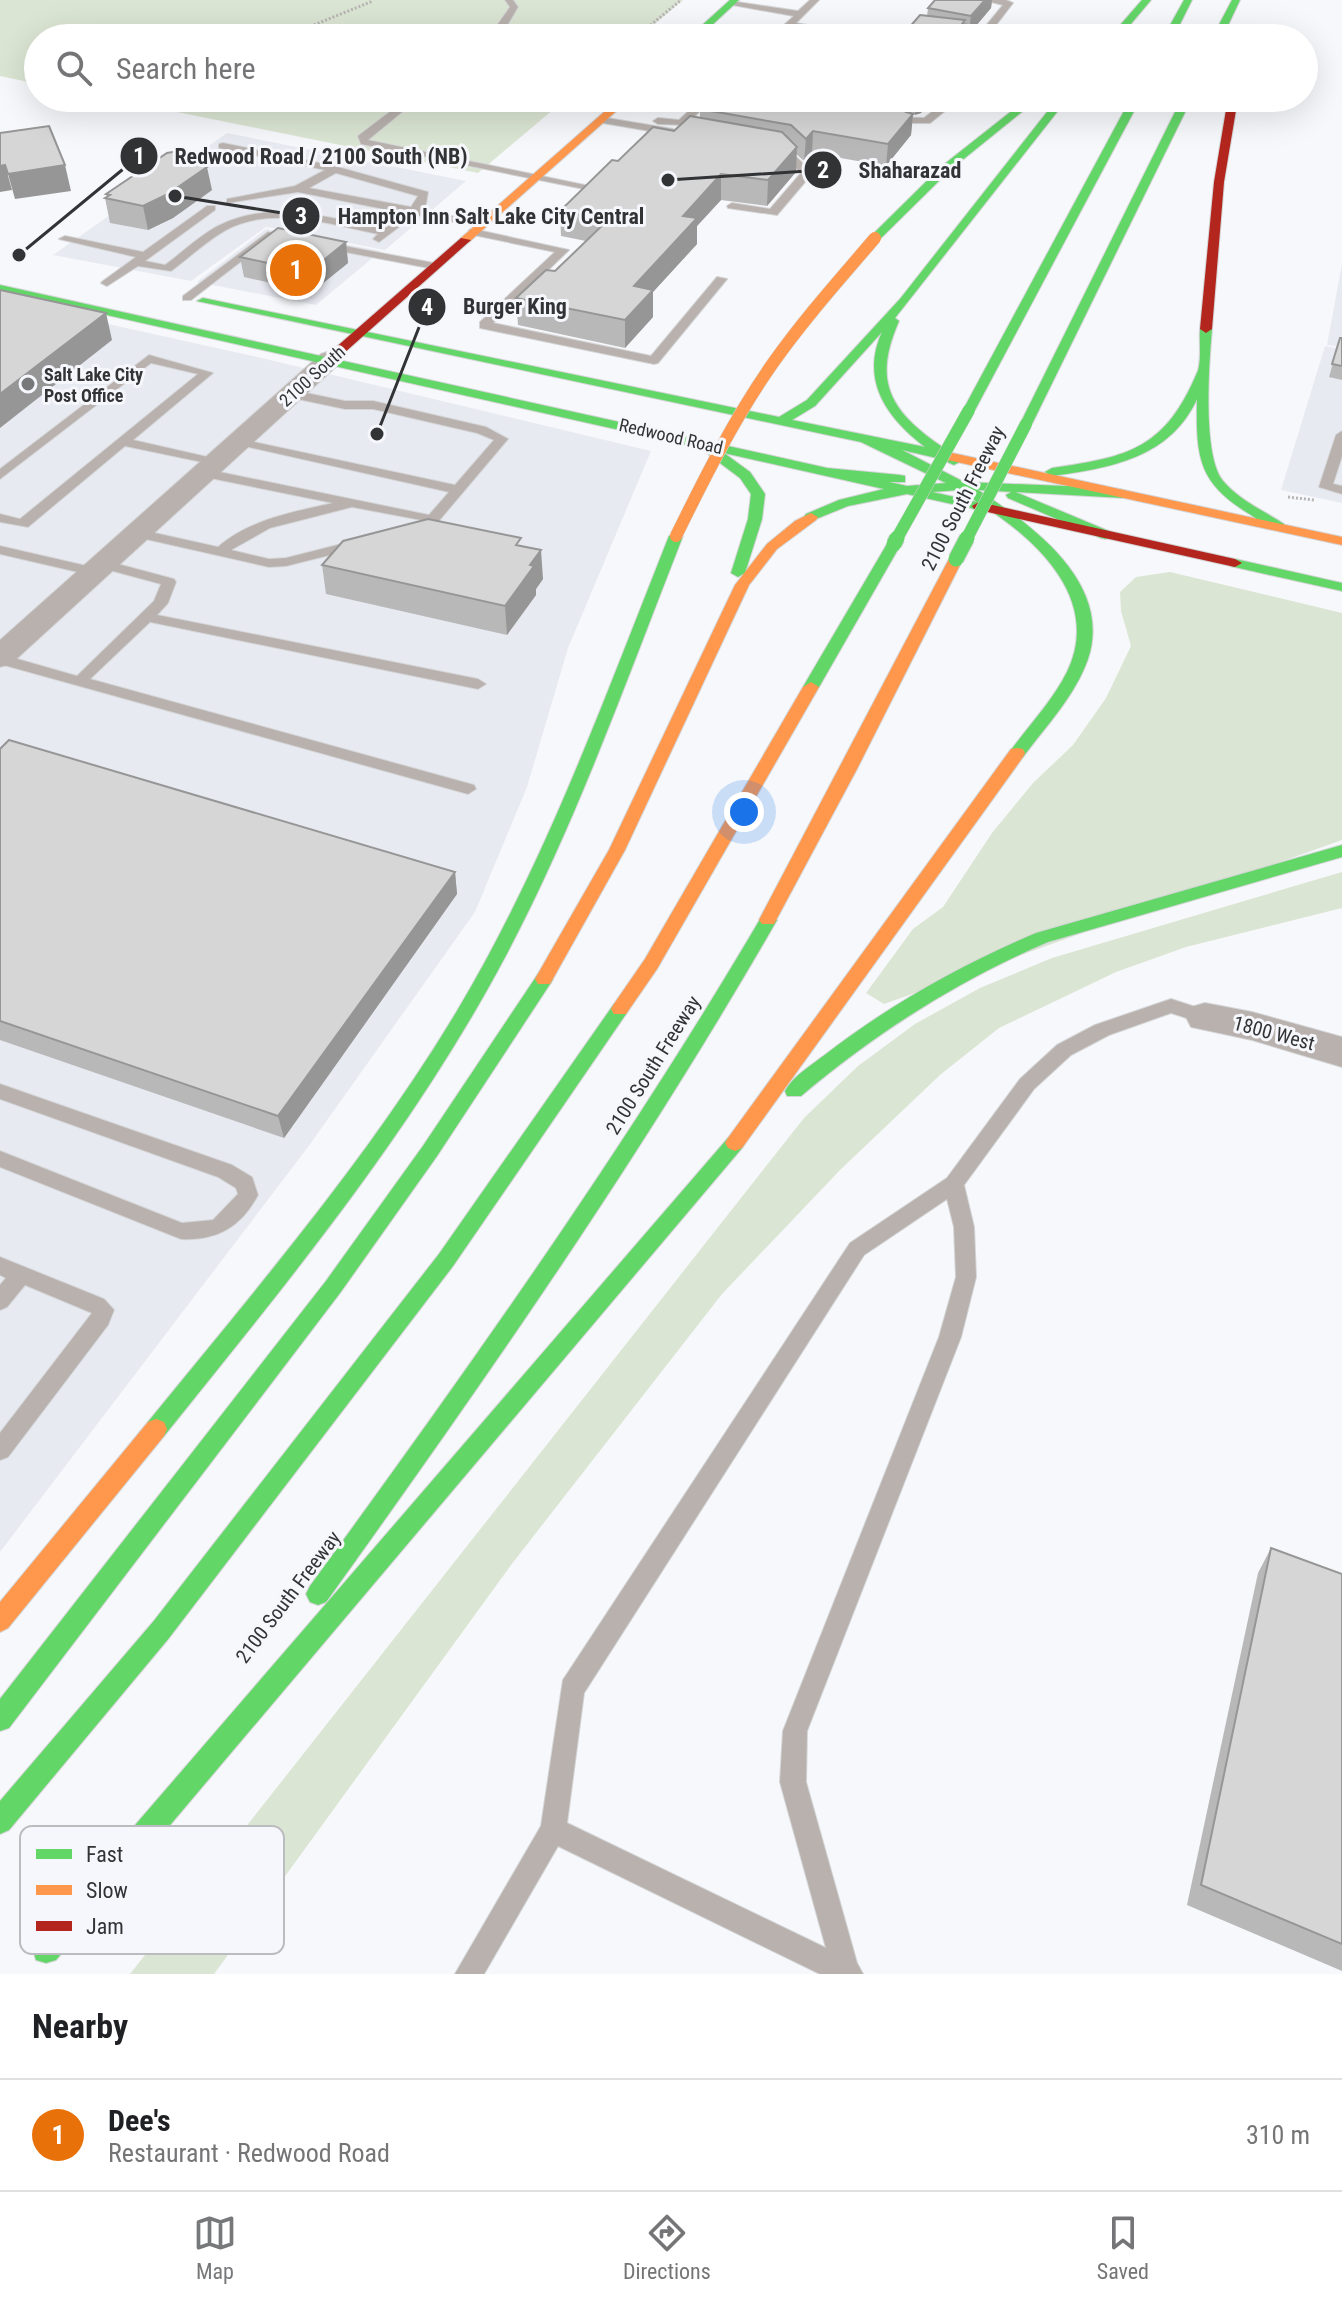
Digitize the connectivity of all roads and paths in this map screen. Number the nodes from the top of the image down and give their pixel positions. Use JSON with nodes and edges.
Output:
{"nodes":[{"id":1,"x":374,"y":0,"type":"edge"},
{"id":2,"x":509,"y":0,"type":"edge"},
{"id":3,"x":681,"y":0,"type":"edge"},
{"id":4,"x":815,"y":0,"type":"edge"},
{"id":5,"x":987,"y":0,"type":"edge"},
{"id":6,"x":1147,"y":0,"type":"edge"},
{"id":7,"x":1188,"y":0,"type":"edge"},
{"id":8,"x":1236,"y":0,"type":"edge"},
{"id":9,"x":733,"y":2,"type":"edge"},
{"id":10,"x":801,"y":14,"type":"junction"},
{"id":11,"x":316,"y":24,"type":"edge"},
{"id":12,"x":503,"y":24,"type":"edge"},
{"id":13,"x":652,"y":24,"type":"edge"},
{"id":14,"x":709,"y":24,"type":"edge"},
{"id":15,"x":790,"y":24,"type":"edge"},
{"id":16,"x":992,"y":24,"type":"edge"},
{"id":17,"x":1124,"y":24,"type":"edge"},
{"id":18,"x":1175,"y":24,"type":"edge"},
{"id":19,"x":1224,"y":24,"type":"edge"},
{"id":20,"x":396,"y":112,"type":"edge"},
{"id":21,"x":610,"y":112,"type":"edge"},
{"id":22,"x":694,"y":112,"type":"edge"},
{"id":23,"x":938,"y":112,"type":"edge"},
{"id":24,"x":1016,"y":112,"type":"edge"},
{"id":25,"x":1052,"y":112,"type":"edge"},
{"id":26,"x":1129,"y":112,"type":"edge"},
{"id":27,"x":1180,"y":112,"type":"edge"},
{"id":28,"x":1231,"y":112,"type":"edge"},
{"id":29,"x":604,"y":117,"type":"junction"},
{"id":30,"x":882,"y":119,"type":"edge"},
{"id":31,"x":690,"y":135,"type":"edge"},
{"id":32,"x":223,"y":146,"type":"dead end"},
{"id":33,"x":766,"y":148,"type":"edge"},
{"id":34,"x":334,"y":169,"type":"junction"},
{"id":35,"x":536,"y":177,"type":"junction"},
{"id":36,"x":599,"y":189,"type":"edge"},
{"id":37,"x":302,"y":190,"type":"junction"},
{"id":38,"x":231,"y":201,"type":"dead end"},
{"id":39,"x":732,"y":206,"type":"edge"},
{"id":40,"x":211,"y":208,"type":"dead end"},
{"id":41,"x":412,"y":212,"type":"junction"},
{"id":42,"x":192,"y":220,"type":"junction"},
{"id":43,"x":225,"y":226,"type":"junction"},
{"id":44,"x":478,"y":228,"type":"junction"},
{"id":45,"x":387,"y":233,"type":"junction"},
{"id":46,"x":268,"y":235,"type":"junction"},
{"id":47,"x":65,"y":239,"type":"dead end"},
{"id":48,"x":361,"y":253,"type":"junction"},
{"id":49,"x":139,"y":259,"type":"junction"},
{"id":50,"x":434,"y":266,"type":"junction"},
{"id":51,"x":721,"y":279,"type":"dead end"},
{"id":52,"x":100,"y":282,"type":"joint"},
{"id":53,"x":0,"y":288,"type":"edge"},
{"id":54,"x":133,"y":288,"type":"dead end"},
{"id":55,"x":180,"y":297,"type":"joint"},
{"id":56,"x":904,"y":301,"type":"junction"},
{"id":57,"x":360,"y":333,"type":"junction"},
{"id":58,"x":330,"y":359,"type":"junction"},
{"id":59,"x":1203,"y":359,"type":"junction"},
{"id":60,"x":292,"y":394,"type":"junction"},
{"id":61,"x":783,"y":420,"type":"junction"},
{"id":62,"x":856,"y":435,"type":"junction"},
{"id":63,"x":1342,"y":435,"type":"edge"},
{"id":64,"x":240,"y":441,"type":"junction"},
{"id":65,"x":123,"y":442,"type":"junction"},
{"id":66,"x":702,"y":443,"type":"junction"},
{"id":67,"x":943,"y":454,"type":"junction"},
{"id":68,"x":210,"y":468,"type":"junction"},
{"id":69,"x":825,"y":472,"type":"junction"},
{"id":70,"x":1034,"y":474,"type":"junction"},
{"id":71,"x":0,"y":475,"type":"edge"},
{"id":72,"x":968,"y":482,"type":"junction"},
{"id":73,"x":1000,"y":488,"type":"junction"},
{"id":74,"x":458,"y":490,"type":"junction"},
{"id":75,"x":1342,"y":490,"type":"edge"},
{"id":76,"x":908,"y":492,"type":"junction"},
{"id":77,"x":1124,"y":494,"type":"junction"},
{"id":78,"x":352,"y":503,"type":"junction"},
{"id":79,"x":1002,"y":512,"type":"junction"},
{"id":80,"x":0,"y":518,"type":"edge"},
{"id":81,"x":432,"y":520,"type":"junction"},
{"id":82,"x":447,"y":524,"type":"edge"},
{"id":83,"x":1279,"y":527,"type":"junction"},
{"id":84,"x":408,"y":529,"type":"edge"},
{"id":85,"x":137,"y":533,"type":"junction"},
{"id":86,"x":1106,"y":535,"type":"junction"},
{"id":87,"x":369,"y":541,"type":"edge"},
{"id":88,"x":1342,"y":541,"type":"edge"},
{"id":89,"x":221,"y":552,"type":"junction"},
{"id":90,"x":3,"y":554,"type":"edge"},
{"id":91,"x":99,"y":568,"type":"junction"},
{"id":92,"x":1342,"y":587,"type":"edge"},
{"id":93,"x":147,"y":617,"type":"junction"},
{"id":94,"x":724,"y":617,"type":"junction"},
{"id":95,"x":0,"y":658,"type":"edge"},
{"id":96,"x":80,"y":681,"type":"junction"},
{"id":97,"x":478,"y":684,"type":"dead end"},
{"id":98,"x":468,"y":789,"type":"dead end"},
{"id":99,"x":1342,"y":851,"type":"edge"},
{"id":100,"x":1205,"y":1017,"type":"joint"},
{"id":101,"x":1342,"y":1052,"type":"edge"},
{"id":102,"x":0,"y":1091,"type":"edge"},
{"id":103,"x":0,"y":1159,"type":"edge"},
{"id":104,"x":723,"y":1160,"type":"junction"},
{"id":105,"x":954,"y":1184,"type":"junction"},
{"id":106,"x":0,"y":1266,"type":"edge"},
{"id":107,"x":21,"y":1274,"type":"junction"},
{"id":108,"x":0,"y":1301,"type":"edge"},
{"id":109,"x":267,"y":1377,"type":"junction"},
{"id":110,"x":0,"y":1450,"type":"edge"},
{"id":111,"x":63,"y":1606,"type":"dead end"},
{"id":112,"x":306,"y":1610,"type":"dead end"},
{"id":113,"x":0,"y":1620,"type":"edge"},
{"id":114,"x":268,"y":1661,"type":"dead end"},
{"id":115,"x":0,"y":1719,"type":"edge"},
{"id":116,"x":0,"y":1821,"type":"edge"},
{"id":117,"x":141,"y":1826,"type":"edge"},
{"id":118,"x":152,"y":1826,"type":"edge"},
{"id":119,"x":553,"y":1830,"type":"junction"},
{"id":120,"x":847,"y":1972,"type":"edge"},
{"id":121,"x":469,"y":1974,"type":"edge"}],
"edges":[{"from":1,"to":11,"type":"path"},
{"from":2,"to":12,"type":"lane"},
{"from":3,"to":13,"type":"path"},
{"from":4,"to":10,"type":"lane"},
{"from":5,"to":16,"type":"lane"},
{"from":6,"to":17,"type":"main road"},
{"from":7,"to":18,"type":"main road"},
{"from":8,"to":19,"type":"main road"},
{"from":9,"to":10,"type":"lane"},
{"from":9,"to":14,"type":"main road"},
{"from":10,"to":15,"type":"lane"},
{"from":20,"to":35,"type":"lane"},
{"from":21,"to":29,"type":"main road","name":"2100 South"},
{"from":22,"to":29,"type":"lane"},
{"from":23,"to":30,"type":"lane"},
{"from":24,"to":113,"type":"main road","bridge":true},
{"from":25,"to":56,"type":"main road"},
{"from":26,"to":116,"type":"main road","name":"2100 South Freeway","bridge":true},
{"from":27,"to":112,"type":"main road","name":"2100 South Freeway","bridge":true},
{"from":28,"to":59,"type":"main road"},
{"from":29,"to":31,"type":"lane"},
{"from":29,"to":35,"type":"main road","name":"2100 South"},
{"from":32,"to":34,"type":"lane"},
{"from":33,"to":39,"type":"lane"},
{"from":34,"to":37,"type":"lane"},
{"from":34,"to":41,"type":"lane"},
{"from":35,"to":36,"type":"lane"},
{"from":35,"to":44,"type":"main road","name":"2100 South"},
{"from":37,"to":38,"type":"lane"},
{"from":37,"to":41,"type":"lane"},
{"from":40,"to":42,"type":"lane"},
{"from":41,"to":44,"type":"lane"},
{"from":41,"to":45,"type":"lane"},
{"from":42,"to":43,"type":"lane"},
{"from":42,"to":49,"type":"lane"},
{"from":43,"to":45,"type":"lane"},
{"from":43,"to":46,"type":"lane"},
{"from":43,"to":49,"type":"lane"},
{"from":44,"to":50,"type":"main road","name":"2100 South"},
{"from":44,"to":51,"type":"lane"},
{"from":45,"to":48,"type":"lane"},
{"from":46,"to":48,"type":"lane"},
{"from":46,"to":55,"type":"lane"},
{"from":47,"to":49,"type":"lane"},
{"from":48,"to":50,"type":"lane"},
{"from":49,"to":52,"type":"lane"},
{"from":50,"to":57,"type":"main road","name":"2100 South"},
{"from":52,"to":54,"type":"main road"},
{"from":53,"to":58,"type":"main road","name":"Redwood Road"},
{"from":55,"to":57,"type":"main road","name":"Redwood Road"},
{"from":56,"to":61,"type":"main road"},
{"from":56,"to":67,"type":"main road"},
{"from":57,"to":58,"type":"main road","name":"2100 South"},
{"from":57,"to":61,"type":"main road","name":"Redwood Road"},
{"from":58,"to":60,"type":"street","name":"2100 South"},
{"from":58,"to":66,"type":"main road","name":"Redwood Road"},
{"from":59,"to":70,"type":"main road"},
{"from":59,"to":83,"type":"main road"},
{"from":60,"to":64,"type":"street","name":"2100 South"},
{"from":60,"to":74,"type":"lane"},
{"from":61,"to":62,"type":"main road","name":"Redwood Road"},
{"from":62,"to":67,"type":"main road","name":"Redwood Road"},
{"from":62,"to":72,"type":"main road"},
{"from":63,"to":75,"type":"lane"},
{"from":64,"to":68,"type":"street","name":"2100 South"},
{"from":64,"to":74,"type":"lane"},
{"from":65,"to":68,"type":"lane"},
{"from":65,"to":71,"type":"lane"},
{"from":65,"to":80,"type":"lane"},
{"from":66,"to":69,"type":"main road","name":"Redwood Road"},
{"from":66,"to":94,"type":"main road"},
{"from":67,"to":70,"type":"main road","name":"Redwood Road"},
{"from":67,"to":72,"type":"main road"},
{"from":68,"to":78,"type":"lane"},
{"from":68,"to":85,"type":"street","name":"2100 South"},
{"from":69,"to":72,"type":"main road"},
{"from":69,"to":76,"type":"main road","name":"Redwood Road"},
{"from":70,"to":72,"type":"main road"},
{"from":70,"to":77,"type":"main road","name":"Redwood Road"},
{"from":72,"to":73,"type":"main road"},
{"from":72,"to":76,"type":"main road"},
{"from":72,"to":79,"type":"main road"},
{"from":73,"to":77,"type":"main road"},
{"from":73,"to":86,"type":"main road"},
{"from":74,"to":81,"type":"lane"},
{"from":76,"to":79,"type":"main road","name":"Redwood Road"},
{"from":76,"to":94,"type":"main road"},
{"from":77,"to":83,"type":"main road","name":"Redwood Road"},
{"from":78,"to":81,"type":"lane"},
{"from":78,"to":89,"type":"lane"},
{"from":79,"to":86,"type":"main road","name":"Redwood Road"},
{"from":79,"to":104,"type":"main road"},
{"from":81,"to":82,"type":"lane"},
{"from":81,"to":84,"type":"lane"},
{"from":83,"to":88,"type":"main road","name":"Redwood Road"},
{"from":85,"to":89,"type":"lane"},
{"from":85,"to":91,"type":"street","name":"2100 South"},
{"from":86,"to":92,"type":"main road","name":"Redwood Road"},
{"from":87,"to":89,"type":"lane"},
{"from":90,"to":91,"type":"lane"},
{"from":91,"to":93,"type":"lane"},
{"from":91,"to":95,"type":"street","name":"2100 South"},
{"from":93,"to":96,"type":"lane"},
{"from":93,"to":97,"type":"lane"},
{"from":94,"to":109,"type":"main road"},
{"from":95,"to":96,"type":"lane"},
{"from":96,"to":98,"type":"lane"},
{"from":99,"to":104,"type":"main road"},
{"from":100,"to":101,"type":"street","name":"1800 West"},
{"from":100,"to":105,"type":"lane"},
{"from":102,"to":103,"type":"lane"},
{"from":104,"to":118,"type":"main road","name":"2100 South Freeway"},
{"from":105,"to":119,"type":"lane"},
{"from":105,"to":120,"type":"lane"},
{"from":106,"to":107,"type":"lane"},
{"from":107,"to":108,"type":"lane"},
{"from":107,"to":110,"type":"lane"},
{"from":109,"to":111,"type":"main road"},
{"from":109,"to":115,"type":"main road"},
{"from":114,"to":117,"type":"main road","name":"2100 South Freeway"},
{"from":119,"to":120,"type":"lane"},
{"from":119,"to":121,"type":"lane"}]}
